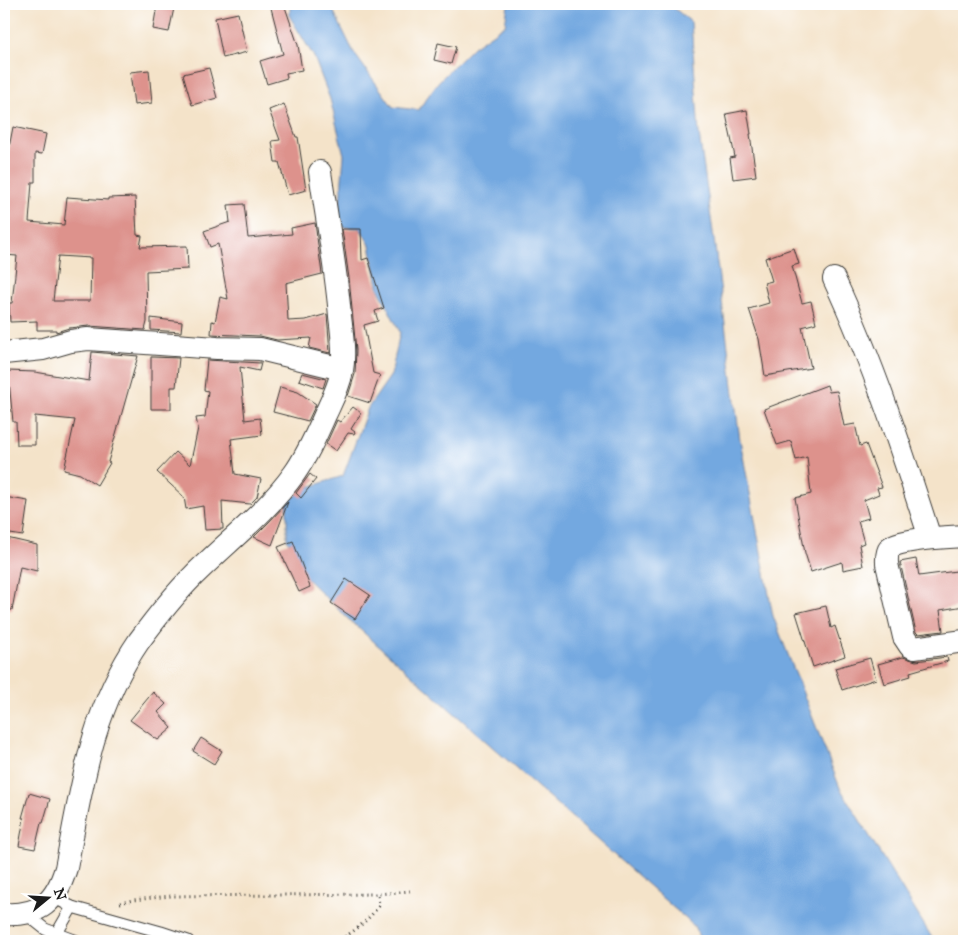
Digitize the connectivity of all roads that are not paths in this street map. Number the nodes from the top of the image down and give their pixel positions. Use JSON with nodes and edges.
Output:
{"nodes":[{"id":1,"x":320,"y":172,"type":"dead end"},
{"id":2,"x":834,"y":279,"type":"dead end"},
{"id":3,"x":4,"y":353,"type":"edge"},
{"id":4,"x":342,"y":368,"type":"junction"},
{"id":5,"x":964,"y":536,"type":"edge"},
{"id":6,"x":930,"y":538,"type":"junction"},
{"id":7,"x":964,"y":641,"type":"edge"},
{"id":8,"x":63,"y":902,"type":"junction"},
{"id":9,"x":15,"y":914,"type":"edge"},
{"id":10,"x":57,"y":933,"type":"junction"},
{"id":11,"x":77,"y":941,"type":"edge"},
{"id":12,"x":188,"y":941,"type":"edge"}],
"edges":[{"from":1,"to":4,"type":"street"},
{"from":2,"to":6,"type":"street"},
{"from":3,"to":4,"type":"street"},
{"from":4,"to":8,"type":"street"},
{"from":5,"to":6,"type":"street"},
{"from":6,"to":7,"type":"street"},
{"from":8,"to":9,"type":"street"},
{"from":8,"to":10,"type":"lane"},
{"from":8,"to":12,"type":"lane"},
{"from":9,"to":10,"type":"lane"},
{"from":10,"to":11,"type":"lane"}]}
